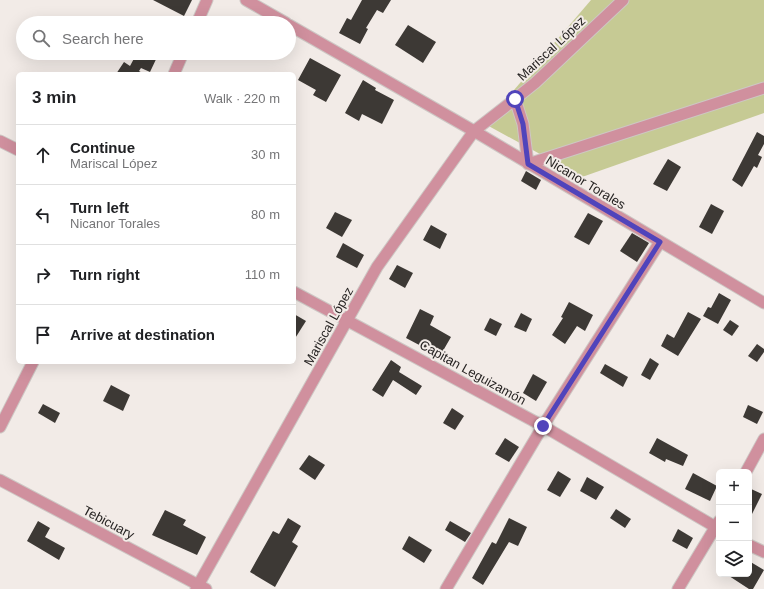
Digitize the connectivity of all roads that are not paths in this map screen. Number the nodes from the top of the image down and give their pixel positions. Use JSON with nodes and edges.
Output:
{"nodes":[{"id":1,"x":208,"y":0,"type":"edge"},
{"id":2,"x":246,"y":0,"type":"edge"},
{"id":3,"x":623,"y":0,"type":"edge"},
{"id":4,"x":200,"y":16,"type":"edge"},
{"id":5,"x":274,"y":16,"type":"edge"},
{"id":6,"x":296,"y":29,"type":"edge"},
{"id":7,"x":180,"y":60,"type":"edge"},
{"id":8,"x":175,"y":72,"type":"edge"},
{"id":9,"x":764,"y":88,"type":"edge"},
{"id":10,"x":515,"y":99,"type":"junction"},
{"id":11,"x":474,"y":131,"type":"junction"},
{"id":12,"x":0,"y":141,"type":"edge"},
{"id":13,"x":16,"y":149,"type":"edge"},
{"id":14,"x":528,"y":164,"type":"junction"},
{"id":15,"x":660,"y":242,"type":"junction"},
{"id":16,"x":296,"y":293,"type":"edge"},
{"id":17,"x":764,"y":303,"type":"edge"},
{"id":18,"x":348,"y":320,"type":"junction"},
{"id":19,"x":32,"y":364,"type":"edge"},
{"id":20,"x":543,"y":426,"type":"junction"},
{"id":21,"x":0,"y":427,"type":"edge"},
{"id":22,"x":764,"y":439,"type":"edge"},
{"id":23,"x":748,"y":469,"type":"edge"},
{"id":24,"x":0,"y":480,"type":"edge"},
{"id":25,"x":716,"y":525,"type":"edge"},
{"id":26,"x":716,"y":529,"type":"edge"},
{"id":27,"x":752,"y":546,"type":"edge"},
{"id":28,"x":764,"y":552,"type":"edge"},
{"id":29,"x":200,"y":588,"type":"edge"},
{"id":30,"x":446,"y":589,"type":"edge"},
{"id":31,"x":678,"y":589,"type":"edge"}],
"edges":[{"from":1,"to":4,"type":"street"},
{"from":2,"to":5,"type":"street"},
{"from":3,"to":10,"type":"street","name":"Mariscal López"},
{"from":6,"to":11,"type":"street","name":"Nicanor Torales"},
{"from":7,"to":8,"type":"street"},
{"from":9,"to":14,"type":"street"},
{"from":10,"to":11,"type":"street","name":"Mariscal López"},
{"from":10,"to":14,"type":"street","name":"Mariscal López"},
{"from":11,"to":14,"type":"street","name":"Nicanor Torales"},
{"from":11,"to":18,"type":"street","name":"Mariscal López"},
{"from":12,"to":13,"type":"street"},
{"from":14,"to":15,"type":"street","name":"Nicanor Torales"},
{"from":15,"to":17,"type":"street","name":"Nicanor Torales"},
{"from":15,"to":20,"type":"street"},
{"from":16,"to":18,"type":"street","name":"Capitan Leguizamón"},
{"from":18,"to":20,"type":"street","name":"Capitan Leguizamón"},
{"from":18,"to":29,"type":"street","name":"Mariscal López"},
{"from":19,"to":21,"type":"street"},
{"from":20,"to":25,"type":"street","name":"Capitan Leguizamón"},
{"from":20,"to":30,"type":"street"},
{"from":22,"to":23,"type":"street"},
{"from":24,"to":29,"type":"street","name":"Tebicuary"},
{"from":26,"to":31,"type":"street"},
{"from":27,"to":28,"type":"street"}]}
